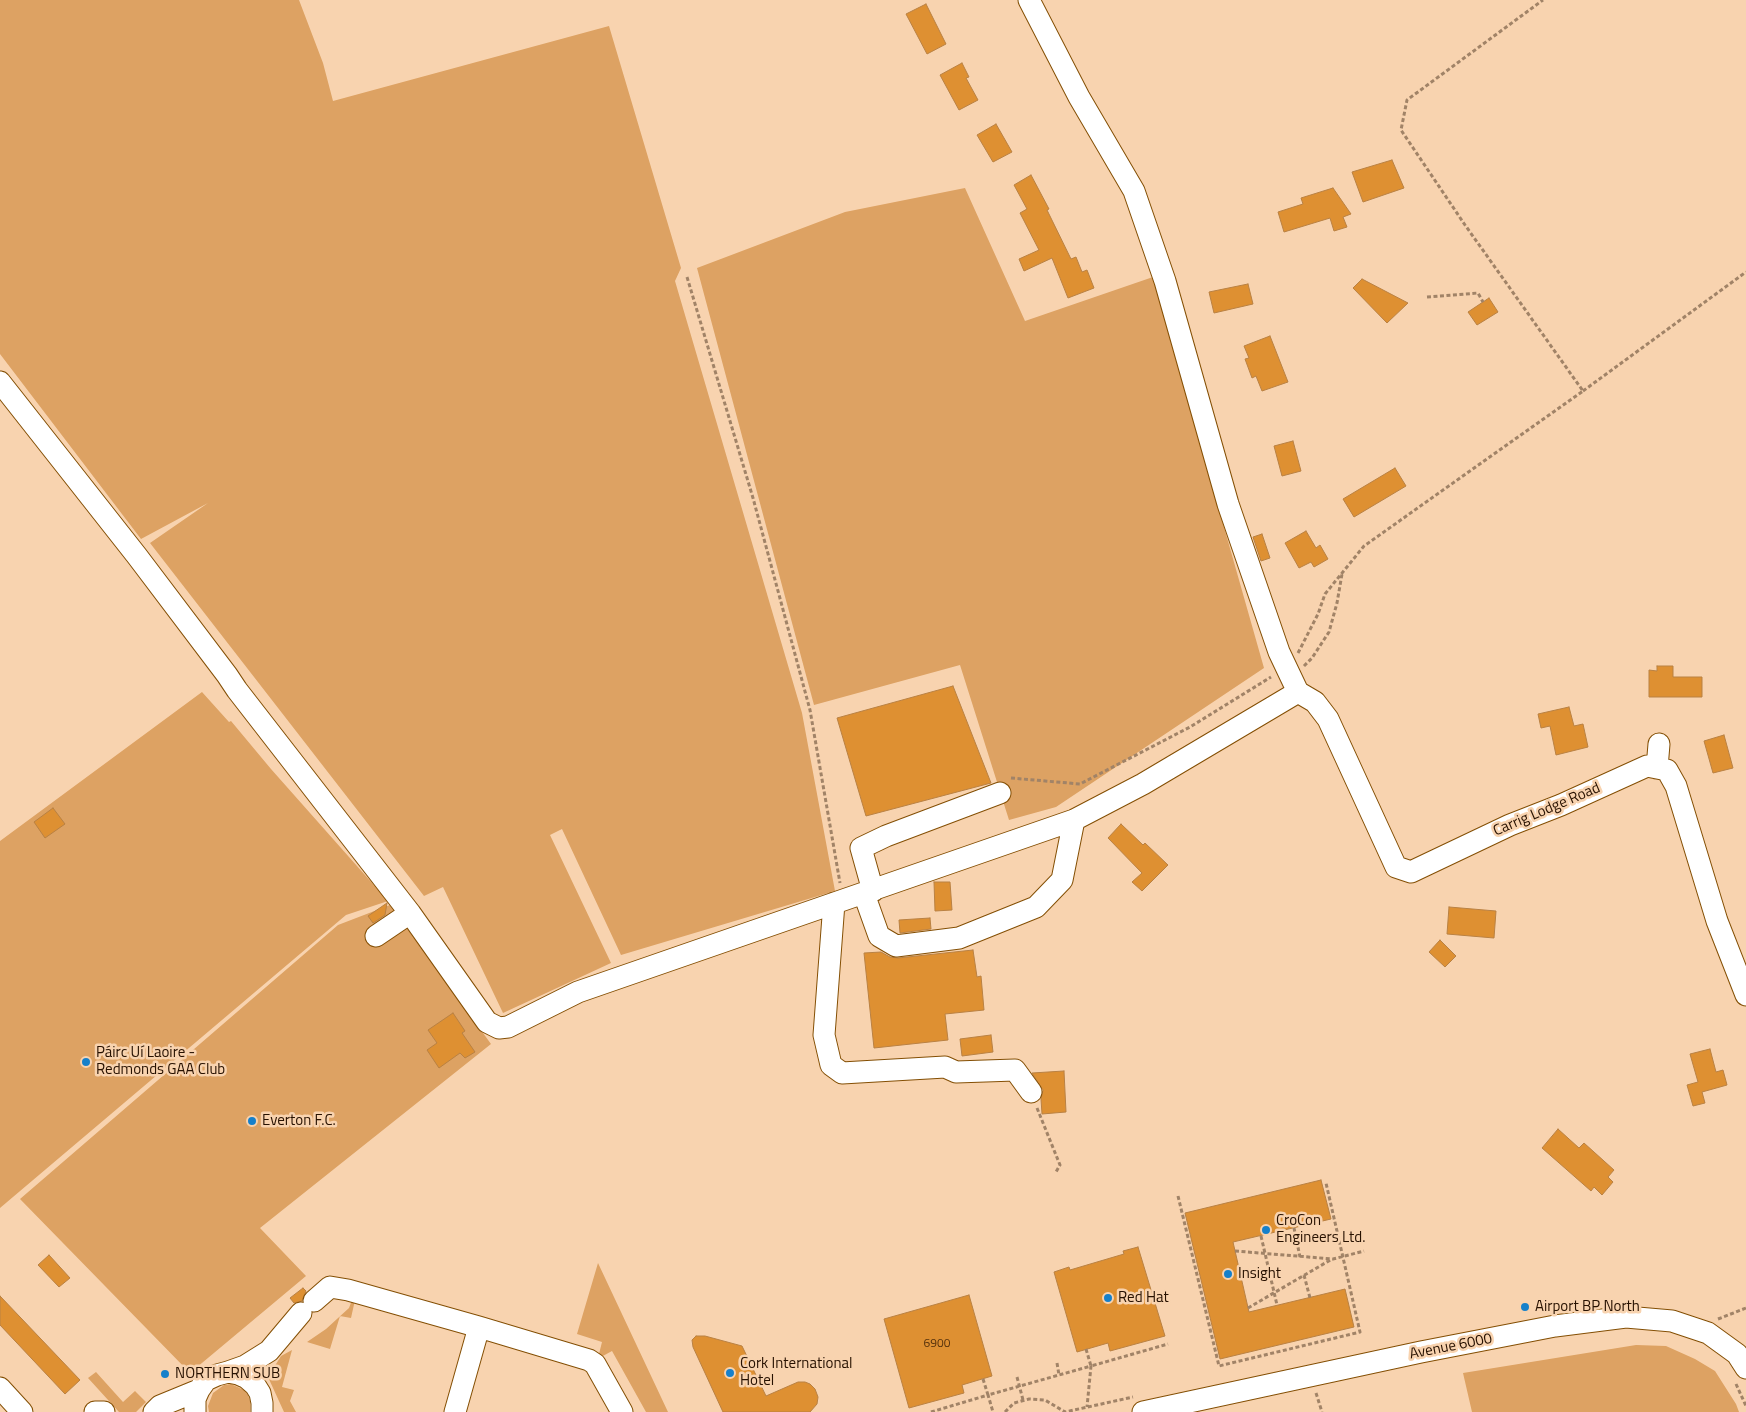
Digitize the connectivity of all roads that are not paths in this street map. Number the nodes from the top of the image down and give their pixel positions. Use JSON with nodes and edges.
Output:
{"nodes":[{"id":1,"x":1029,"y":0,"type":"edge"},
{"id":2,"x":0,"y":382,"type":"edge"},
{"id":3,"x":1287,"y":682,"type":"junction"},
{"id":4,"x":1659,"y":744,"type":"dead end"},
{"id":5,"x":1656,"y":768,"type":"junction"},
{"id":6,"x":1002,"y":785,"type":"road end"},
{"id":7,"x":1074,"y":820,"type":"junction"},
{"id":8,"x":868,"y":893,"type":"junction"},
{"id":9,"x":839,"y":902,"type":"junction"},
{"id":10,"x":410,"y":914,"type":"junction"},
{"id":11,"x":376,"y":936,"type":"dead end"},
{"id":12,"x":1746,"y":995,"type":"edge"},
{"id":13,"x":1031,"y":1092,"type":"road end"},
{"id":14,"x":479,"y":1327,"type":"junction"},
{"id":15,"x":228,"y":1372,"type":"junction"},
{"id":16,"x":1741,"y":1375,"type":"edge"},
{"id":17,"x":0,"y":1388,"type":"edge"},
{"id":18,"x":199,"y":1390,"type":"junction"},
{"id":19,"x":263,"y":1409,"type":"edge"},
{"id":20,"x":22,"y":1412,"type":"edge"},
{"id":21,"x":95,"y":1412,"type":"edge"},
{"id":22,"x":104,"y":1412,"type":"edge"},
{"id":23,"x":154,"y":1412,"type":"edge"},
{"id":24,"x":195,"y":1412,"type":"edge"},
{"id":25,"x":455,"y":1412,"type":"edge"},
{"id":26,"x":622,"y":1412,"type":"edge"},
{"id":27,"x":1143,"y":1412,"type":"edge"}],
"edges":[{"from":1,"to":3,"type":"street"},
{"from":2,"to":10,"type":"street"},
{"from":3,"to":5,"type":"street","name":"Carrig Lodge Road"},
{"from":3,"to":7,"type":"street"},
{"from":4,"to":5,"type":"street"},
{"from":5,"to":12,"type":"street"},
{"from":6,"to":8,"type":"street"},
{"from":7,"to":8,"type":"street"},
{"from":7,"to":8,"type":"street"},
{"from":8,"to":9,"type":"street"},
{"from":9,"to":10,"type":"street"},
{"from":9,"to":13,"type":"street"},
{"from":10,"to":11,"type":"street"},
{"from":14,"to":15,"type":"street"},
{"from":14,"to":25,"type":"street"},
{"from":14,"to":26,"type":"street"},
{"from":15,"to":18,"type":"street"},
{"from":15,"to":19,"type":"street"},
{"from":16,"to":27,"type":"street","name":"Avenue 6000"},
{"from":17,"to":20,"type":"street"},
{"from":18,"to":23,"type":"street"},
{"from":18,"to":24,"type":"street"},
{"from":21,"to":22,"type":"street"}]}
